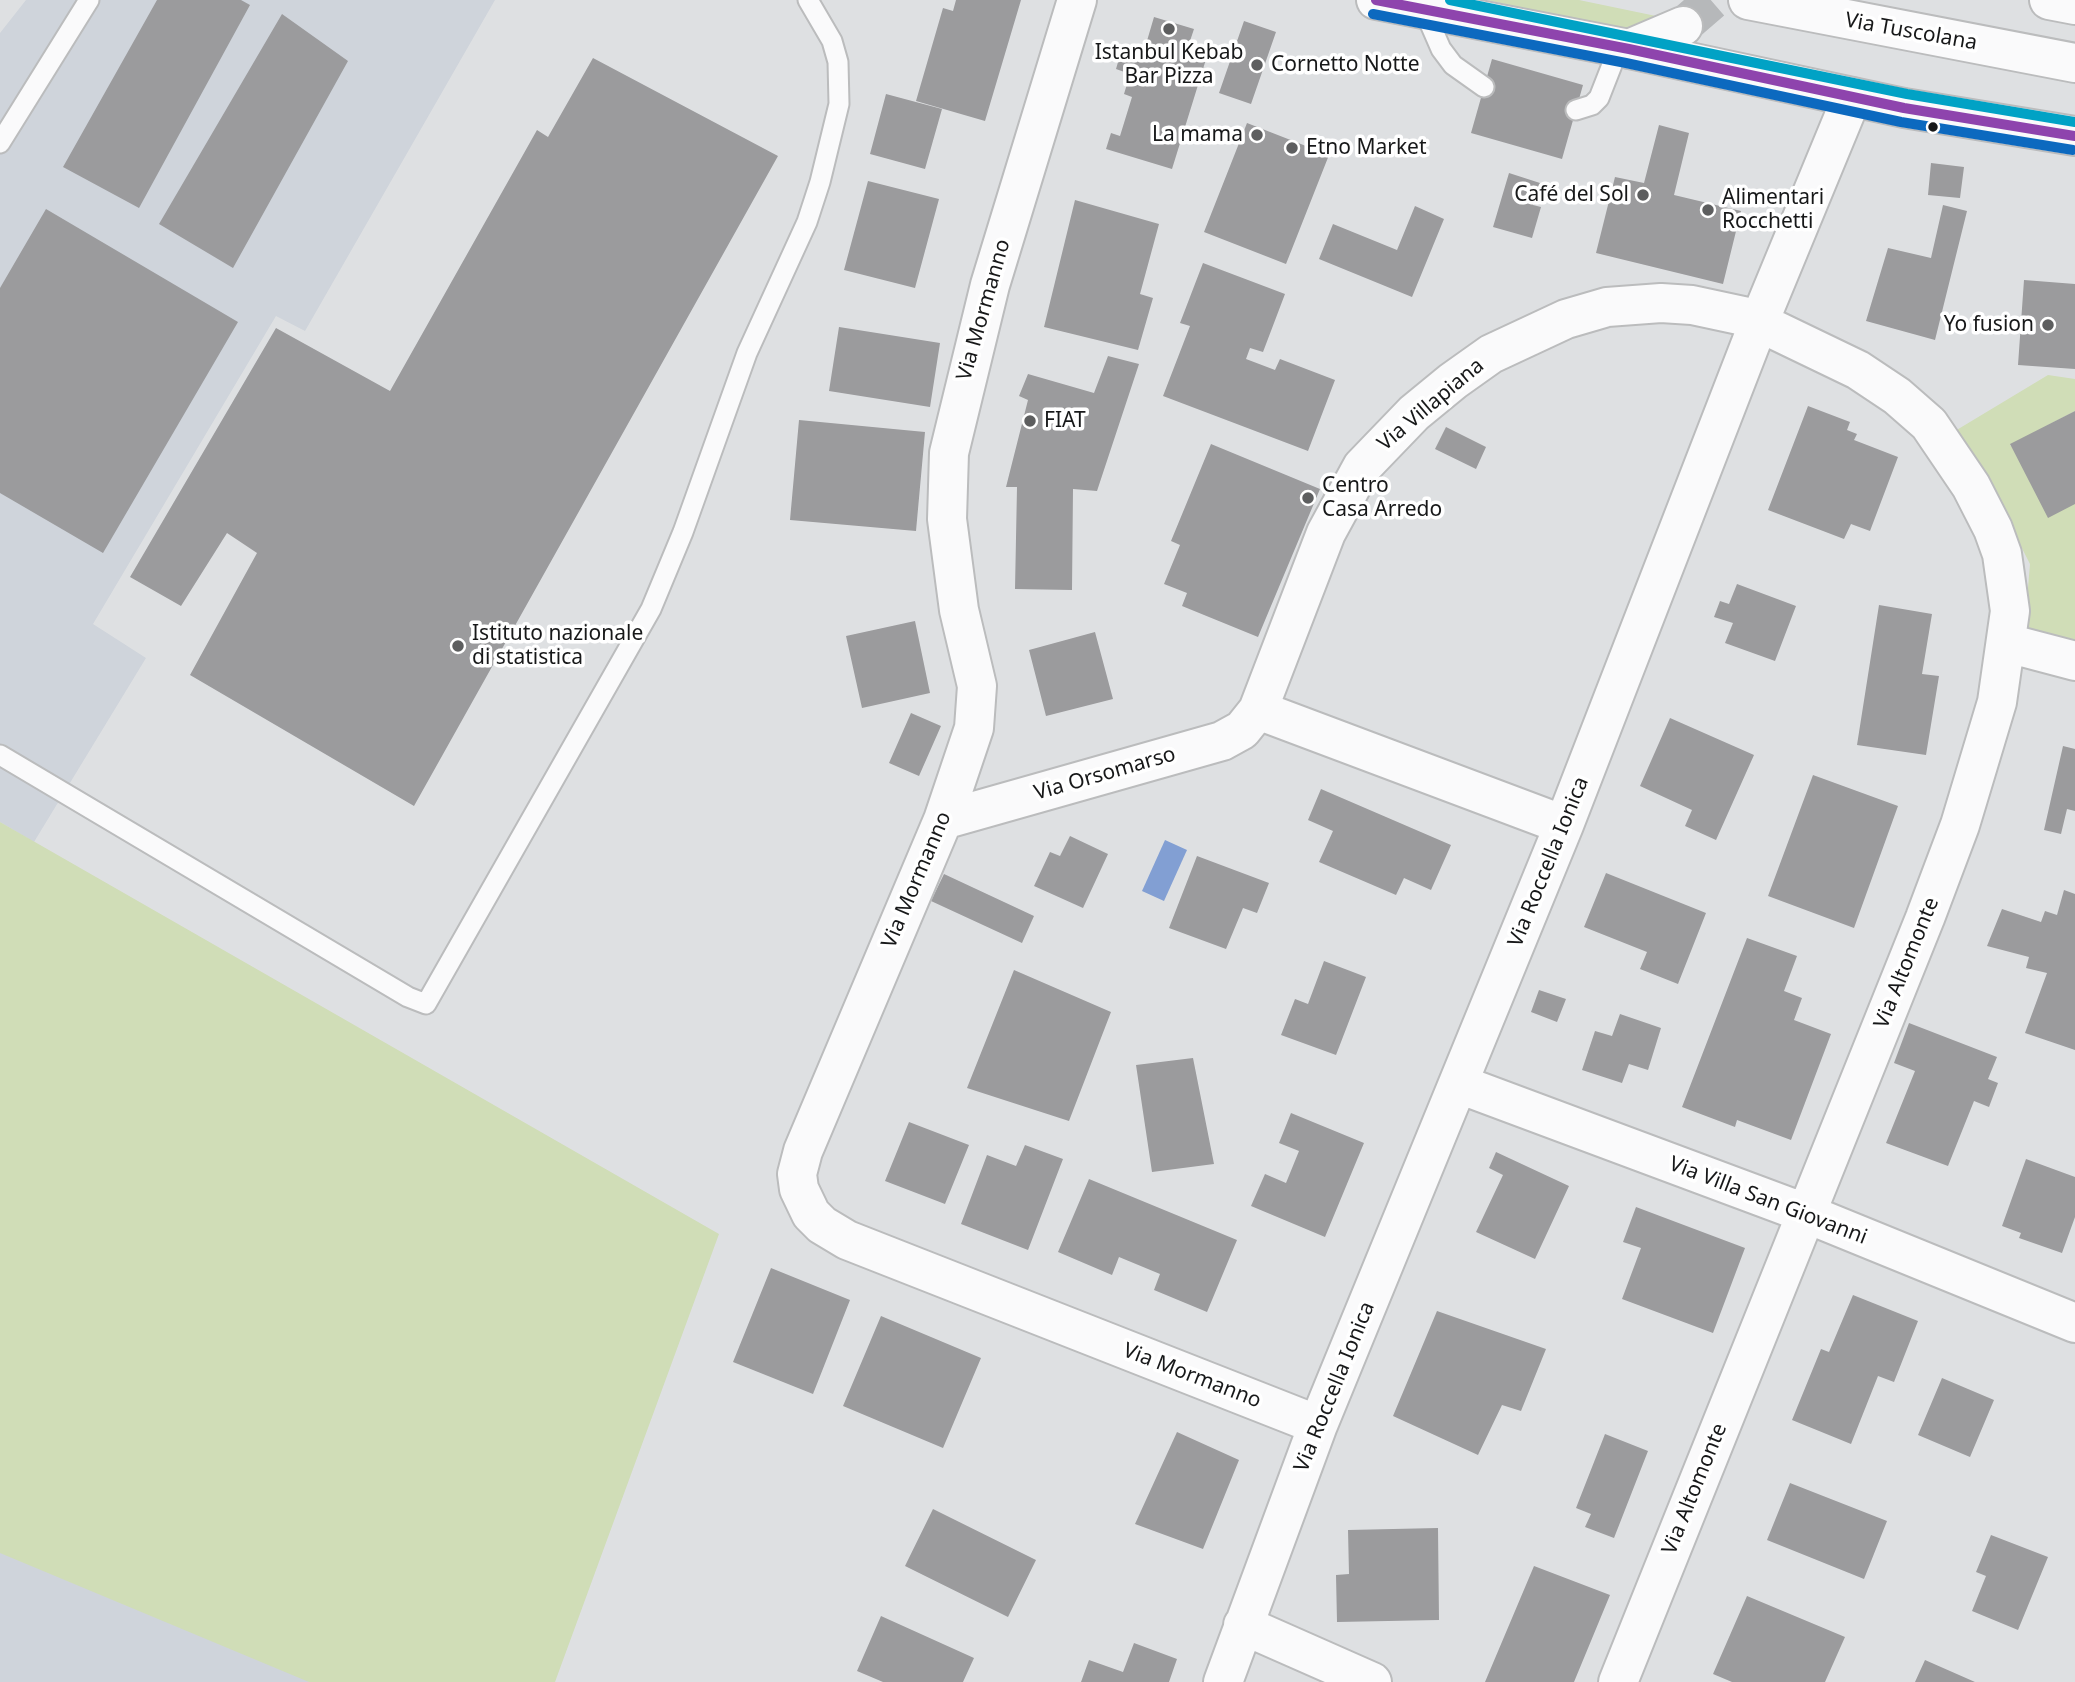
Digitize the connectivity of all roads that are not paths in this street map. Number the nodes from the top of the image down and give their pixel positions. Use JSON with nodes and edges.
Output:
{"nodes":[{"id":1,"x":89,"y":0,"type":"edge"},
{"id":2,"x":808,"y":0,"type":"edge"},
{"id":3,"x":1077,"y":0,"type":"edge"},
{"id":4,"x":1376,"y":0,"type":"edge"},
{"id":5,"x":1748,"y":0,"type":"edge"},
{"id":6,"x":2049,"y":0,"type":"edge"},
{"id":7,"x":2075,"y":5,"type":"edge"},
{"id":8,"x":1424,"y":9,"type":"junction"},
{"id":9,"x":1683,"y":26,"type":"tunnel mouth"},
{"id":10,"x":1624,"y":48,"type":"junction"},
{"id":11,"x":2075,"y":63,"type":"edge"},
{"id":12,"x":1484,"y":88,"type":"dead end"},
{"id":13,"x":1852,"y":97,"type":"junction"},
{"id":14,"x":1576,"y":110,"type":"dead end"},
{"id":15,"x":2075,"y":136,"type":"edge"},
{"id":16,"x":0,"y":143,"type":"edge"},
{"id":17,"x":1759,"y":322,"type":"junction"},
{"id":18,"x":2007,"y":643,"type":"junction"},
{"id":19,"x":2075,"y":661,"type":"edge"},
{"id":20,"x":1258,"y":710,"type":"junction"},
{"id":21,"x":0,"y":755,"type":"edge"},
{"id":22,"x":943,"y":820,"type":"junction"},
{"id":23,"x":1564,"y":825,"type":"junction"},
{"id":24,"x":1459,"y":1084,"type":"junction"},
{"id":25,"x":1805,"y":1213,"type":"junction"},
{"id":26,"x":2075,"y":1323,"type":"edge"},
{"id":27,"x":1318,"y":1425,"type":"junction"},
{"id":28,"x":1242,"y":1625,"type":"junction"},
{"id":29,"x":1223,"y":1682,"type":"edge"},
{"id":30,"x":1372,"y":1682,"type":"edge"},
{"id":31,"x":1618,"y":1682,"type":"edge"}],
"edges":[{"from":1,"to":16,"type":"lane"},
{"from":2,"to":21,"type":"lane"},
{"from":3,"to":22,"type":"street","name":"Via Mormanno"},
{"from":4,"to":8,"type":"street"},
{"from":5,"to":11,"type":"street","name":"Via Tuscolana"},
{"from":6,"to":7,"type":"street"},
{"from":8,"to":10,"type":"street"},
{"from":8,"to":12,"type":"lane"},
{"from":9,"to":10,"type":"street"},
{"from":10,"to":13,"type":"street"},
{"from":10,"to":14,"type":"lane"},
{"from":13,"to":15,"type":"street"},
{"from":13,"to":17,"type":"street","name":"Via Roccella Ionica"},
{"from":17,"to":18,"type":"street","name":"Via Altomonte"},
{"from":17,"to":20,"type":"street","name":"Via Villapiana"},
{"from":17,"to":23,"type":"street","name":"Via Roccella Ionica"},
{"from":18,"to":19,"type":"street"},
{"from":18,"to":25,"type":"street","name":"Via Altomonte"},
{"from":20,"to":22,"type":"street","name":"Via Orsomarso"},
{"from":20,"to":23,"type":"street"},
{"from":22,"to":27,"type":"street","name":"Via Mormanno"},
{"from":23,"to":24,"type":"street","name":"Via Roccella Ionica"},
{"from":24,"to":25,"type":"street","name":"Via Villa San Giovanni"},
{"from":24,"to":27,"type":"street","name":"Via Roccella Ionica"},
{"from":25,"to":26,"type":"street","name":"Via Villa San Giovanni"},
{"from":25,"to":31,"type":"street","name":"Via Altomonte"},
{"from":27,"to":28,"type":"street","name":"Via Roccella Ionica"},
{"from":28,"to":29,"type":"street","name":"Via Roccella Ionica"},
{"from":28,"to":30,"type":"street"}]}
